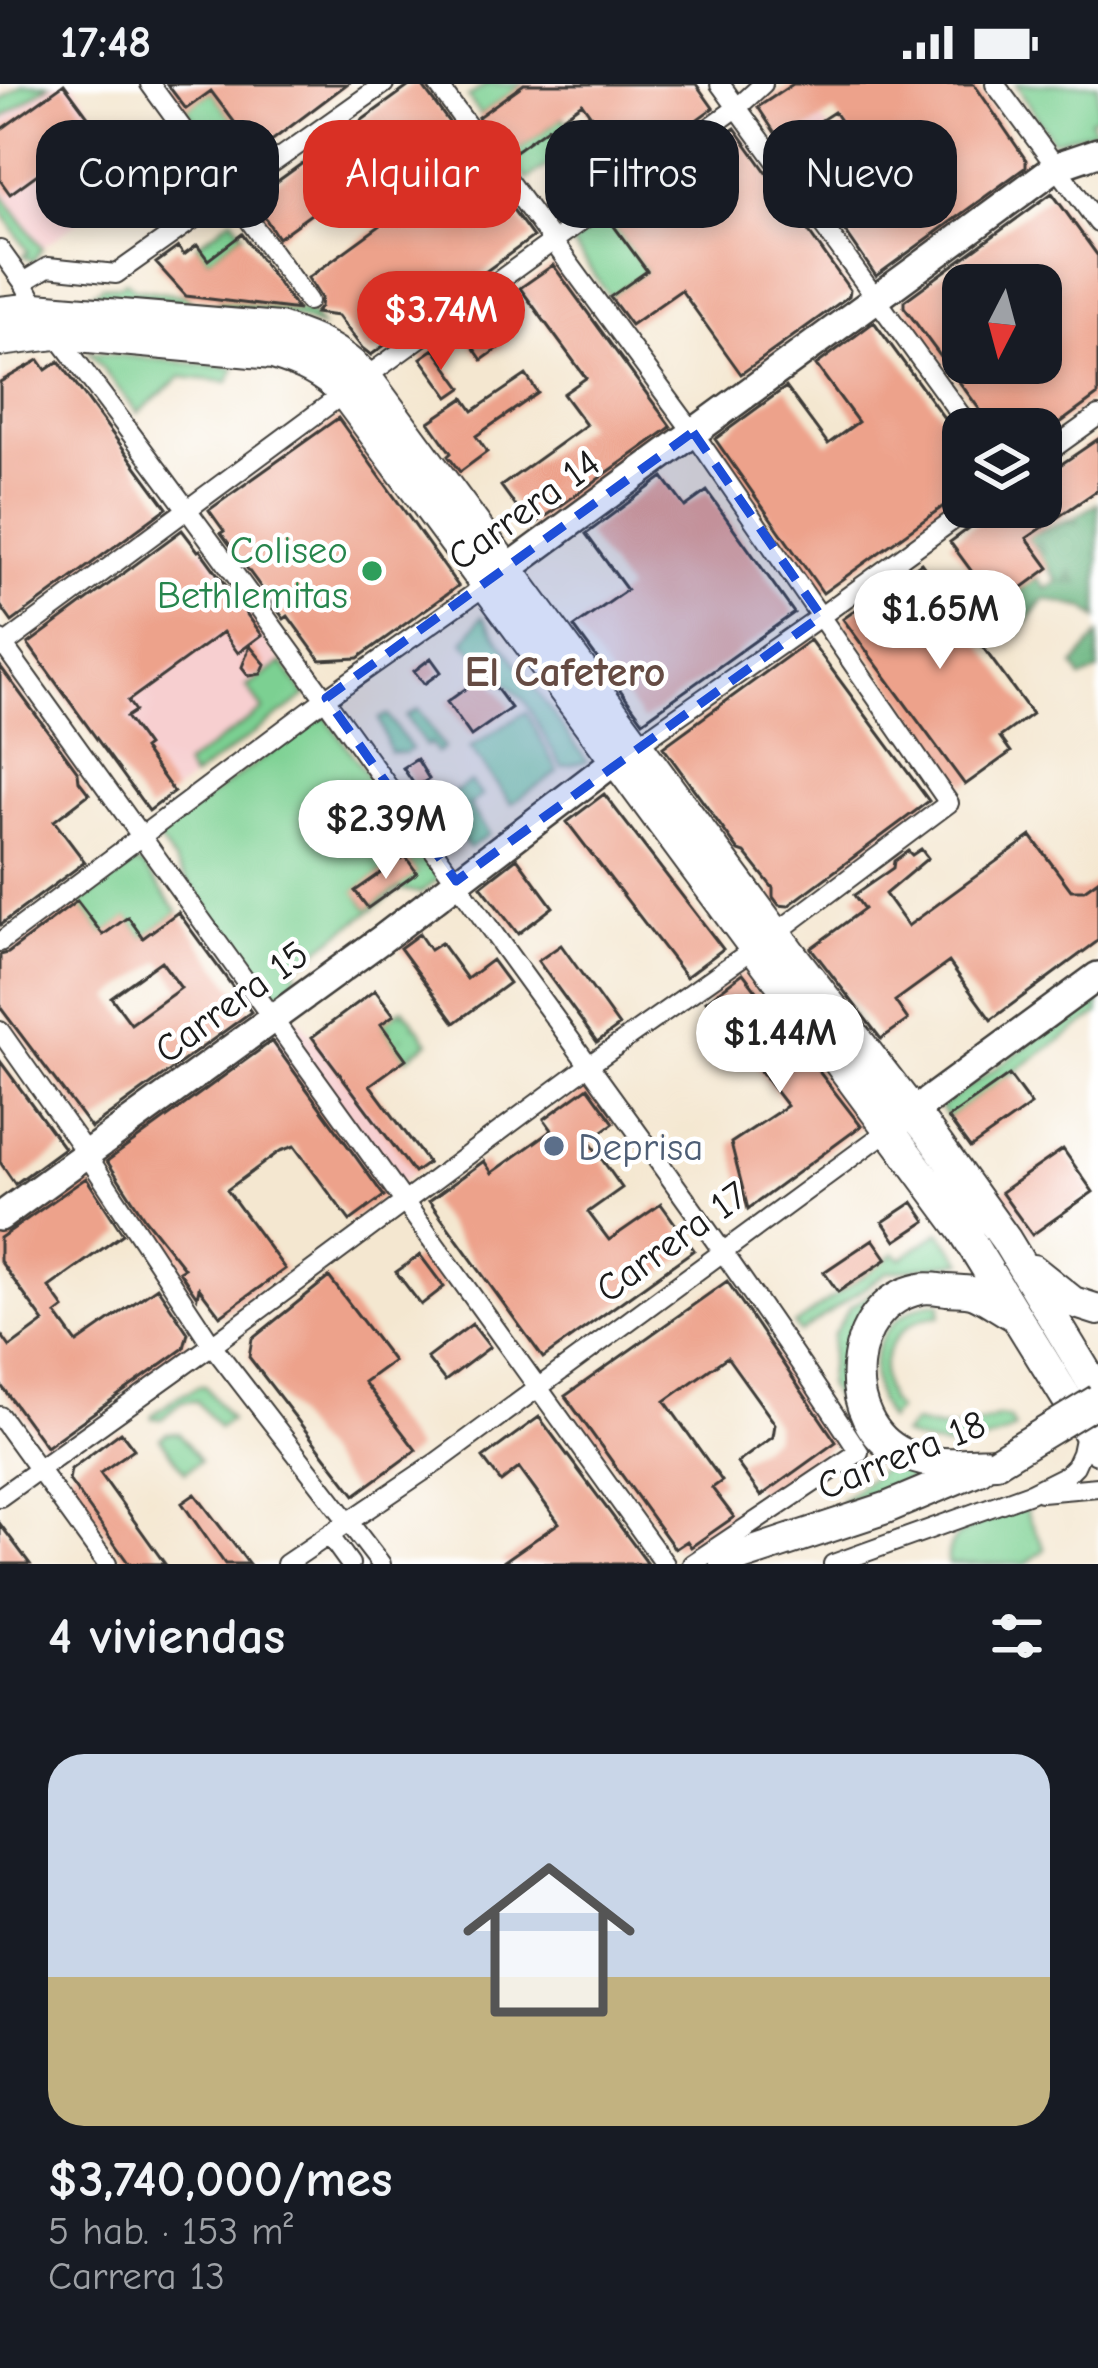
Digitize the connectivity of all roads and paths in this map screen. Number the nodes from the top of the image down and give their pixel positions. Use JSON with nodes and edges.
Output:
{"nodes":[{"id":1,"x":150,"y":84,"type":"edge"},
{"id":2,"x":385,"y":84,"type":"edge"},
{"id":3,"x":437,"y":84,"type":"edge"},
{"id":4,"x":720,"y":84,"type":"edge"},
{"id":5,"x":763,"y":84,"type":"edge"},
{"id":6,"x":995,"y":84,"type":"edge"},
{"id":7,"x":738,"y":107,"type":"junction"},
{"id":8,"x":176,"y":120,"type":"edge"},
{"id":9,"x":1098,"y":152,"type":"edge"},
{"id":10,"x":279,"y":159,"type":"edge"},
{"id":11,"x":1057,"y":166,"type":"junction"},
{"id":12,"x":1098,"y":224,"type":"edge"},
{"id":13,"x":182,"y":228,"type":"edge"},
{"id":14,"x":255,"y":228,"type":"edge"},
{"id":15,"x":553,"y":242,"type":"junction"},
{"id":16,"x":0,"y":250,"type":"edge"},
{"id":17,"x":30,"y":295,"type":"junction"},
{"id":18,"x":876,"y":300,"type":"junction"},
{"id":19,"x":308,"y":301,"type":"dead end"},
{"id":20,"x":0,"y":312,"type":"edge"},
{"id":21,"x":56,"y":334,"type":"junction"},
{"id":22,"x":8,"y":344,"type":"edge"},
{"id":23,"x":355,"y":385,"type":"junction"},
{"id":24,"x":956,"y":408,"type":"edge"},
{"id":25,"x":1098,"y":416,"type":"edge"},
{"id":26,"x":693,"y":432,"type":"junction"},
{"id":27,"x":1062,"y":442,"type":"edge"},
{"id":28,"x":189,"y":508,"type":"junction"},
{"id":29,"x":942,"y":528,"type":"edge"},
{"id":30,"x":496,"y":578,"type":"junction"},
{"id":31,"x":821,"y":616,"type":"junction"},
{"id":32,"x":1,"y":644,"type":"edge"},
{"id":33,"x":326,"y":698,"type":"junction"},
{"id":34,"x":626,"y":754,"type":"junction"},
{"id":35,"x":142,"y":836,"type":"junction"},
{"id":36,"x":456,"y":881,"type":"junction"},
{"id":37,"x":764,"y":940,"type":"junction"},
{"id":38,"x":0,"y":942,"type":"edge"},
{"id":39,"x":1098,"y":976,"type":"edge"},
{"id":40,"x":273,"y":1018,"type":"junction"},
{"id":41,"x":0,"y":1031,"type":"edge"},
{"id":42,"x":589,"y":1065,"type":"junction"},
{"id":43,"x":901,"y":1120,"type":"junction"},
{"id":44,"x":87,"y":1155,"type":"junction"},
{"id":45,"x":406,"y":1202,"type":"junction"},
{"id":46,"x":0,"y":1217,"type":"edge"},
{"id":47,"x":1006,"y":1240,"type":"junction"},
{"id":48,"x":722,"y":1252,"type":"junction"},
{"id":49,"x":1098,"y":1310,"type":"edge"},
{"id":50,"x":1018,"y":1318,"type":"junction"},
{"id":51,"x":212,"y":1345,"type":"junction"},
{"id":52,"x":539,"y":1386,"type":"junction"},
{"id":53,"x":1098,"y":1396,"type":"edge"},
{"id":54,"x":0,"y":1416,"type":"edge"},
{"id":55,"x":1092,"y":1439,"type":"edge"},
{"id":56,"x":996,"y":1462,"type":"junction"},
{"id":57,"x":38,"y":1469,"type":"junction"},
{"id":58,"x":1098,"y":1487,"type":"edge"},
{"id":59,"x":1030,"y":1493,"type":"junction"},
{"id":60,"x":0,"y":1497,"type":"edge"},
{"id":61,"x":349,"y":1522,"type":"junction"},
{"id":62,"x":329,"y":1535,"type":"junction"},
{"id":63,"x":733,"y":1560,"type":"edge"},
{"id":64,"x":107,"y":1564,"type":"edge"},
{"id":65,"x":286,"y":1564,"type":"edge"},
{"id":66,"x":350,"y":1564,"type":"edge"},
{"id":67,"x":381,"y":1564,"type":"edge"},
{"id":68,"x":665,"y":1564,"type":"edge"},
{"id":69,"x":692,"y":1564,"type":"edge"},
{"id":70,"x":833,"y":1564,"type":"edge"}],
"edges":[{"from":1,"to":8,"type":"street"},
{"from":2,"to":10,"type":"street"},
{"from":3,"to":15,"type":"street"},
{"from":4,"to":7,"type":"street"},
{"from":5,"to":7,"type":"street"},
{"from":6,"to":11,"type":"street"},
{"from":7,"to":15,"type":"street"},
{"from":7,"to":18,"type":"street"},
{"from":9,"to":11,"type":"street","name":"Carrera 14"},
{"from":11,"to":12,"type":"street"},
{"from":11,"to":18,"type":"street","name":"Carrera 14"},
{"from":13,"to":17,"type":"street"},
{"from":14,"to":19,"type":"street"},
{"from":15,"to":23,"type":"street"},
{"from":15,"to":26,"type":"street"},
{"from":16,"to":17,"type":"street"},
{"from":17,"to":20,"type":"main road"},
{"from":17,"to":21,"type":"street"},
{"from":17,"to":22,"type":"street"},
{"from":17,"to":23,"type":"main road"},
{"from":18,"to":24,"type":"street"},
{"from":18,"to":26,"type":"street","name":"Carrera 14"},
{"from":21,"to":22,"type":"main road"},
{"from":21,"to":23,"type":"main road"},
{"from":21,"to":28,"type":"street"},
{"from":23,"to":28,"type":"street"},
{"from":23,"to":30,"type":"main road"},
{"from":25,"to":27,"type":"street"},
{"from":26,"to":30,"type":"street","name":"Carrera 14"},
{"from":26,"to":31,"type":"street"},
{"from":28,"to":32,"type":"street"},
{"from":28,"to":33,"type":"street"},
{"from":29,"to":31,"type":"street","name":"Carrera 15"},
{"from":30,"to":33,"type":"street","name":"Carrera 14"},
{"from":30,"to":34,"type":"main road"},
{"from":31,"to":34,"type":"street","name":"Carrera 15"},
{"from":31,"to":37,"type":"street"},
{"from":32,"to":35,"type":"street"},
{"from":33,"to":35,"type":"street","name":"Carrera 14"},
{"from":33,"to":36,"type":"street"},
{"from":34,"to":36,"type":"street","name":"Carrera 15"},
{"from":34,"to":37,"type":"main road"},
{"from":35,"to":38,"type":"street","name":"Carrera 14"},
{"from":35,"to":40,"type":"street"},
{"from":36,"to":40,"type":"street","name":"Carrera 15"},
{"from":36,"to":42,"type":"street"},
{"from":37,"to":42,"type":"street"},
{"from":37,"to":43,"type":"main road"},
{"from":39,"to":43,"type":"street","name":"Carrera 17"},
{"from":40,"to":44,"type":"street","name":"Carrera 15"},
{"from":40,"to":45,"type":"street"},
{"from":41,"to":44,"type":"street"},
{"from":42,"to":45,"type":"street"},
{"from":42,"to":48,"type":"street"},
{"from":43,"to":47,"type":"main road"},
{"from":43,"to":48,"type":"street","name":"Carrera 17"},
{"from":43,"to":50,"type":"main road"},
{"from":44,"to":46,"type":"street","name":"Carrera 15"},
{"from":44,"to":51,"type":"street"},
{"from":45,"to":51,"type":"street"},
{"from":45,"to":52,"type":"street"},
{"from":47,"to":49,"type":"main road"},
{"from":47,"to":53,"type":"main road"},
{"from":48,"to":52,"type":"street","name":"Carrera 17"},
{"from":48,"to":69,"type":"street","name":"Carrera 18"},
{"from":50,"to":55,"type":"main road"},
{"from":50,"to":56,"type":"main road"},
{"from":51,"to":57,"type":"street"},
{"from":51,"to":61,"type":"street"},
{"from":52,"to":61,"type":"street","name":"Carrera 17"},
{"from":52,"to":68,"type":"street"},
{"from":53,"to":56,"type":"main road","name":"Carrera 18","bridge":true},
{"from":54,"to":57,"type":"street"},
{"from":55,"to":59,"type":"street","name":"Carrera 18"},
{"from":56,"to":63,"type":"main road","name":"Carrera 18"},
{"from":57,"to":60,"type":"street"},
{"from":57,"to":64,"type":"street"},
{"from":58,"to":59,"type":"street","name":"Carrera 18"},
{"from":59,"to":70,"type":"street","name":"Carrera 18"},
{"from":61,"to":62,"type":"street","name":"Carrera 17"},
{"from":61,"to":67,"type":"street"},
{"from":62,"to":65,"type":"street","name":"Carrera 17"},
{"from":62,"to":66,"type":"street"}]}
